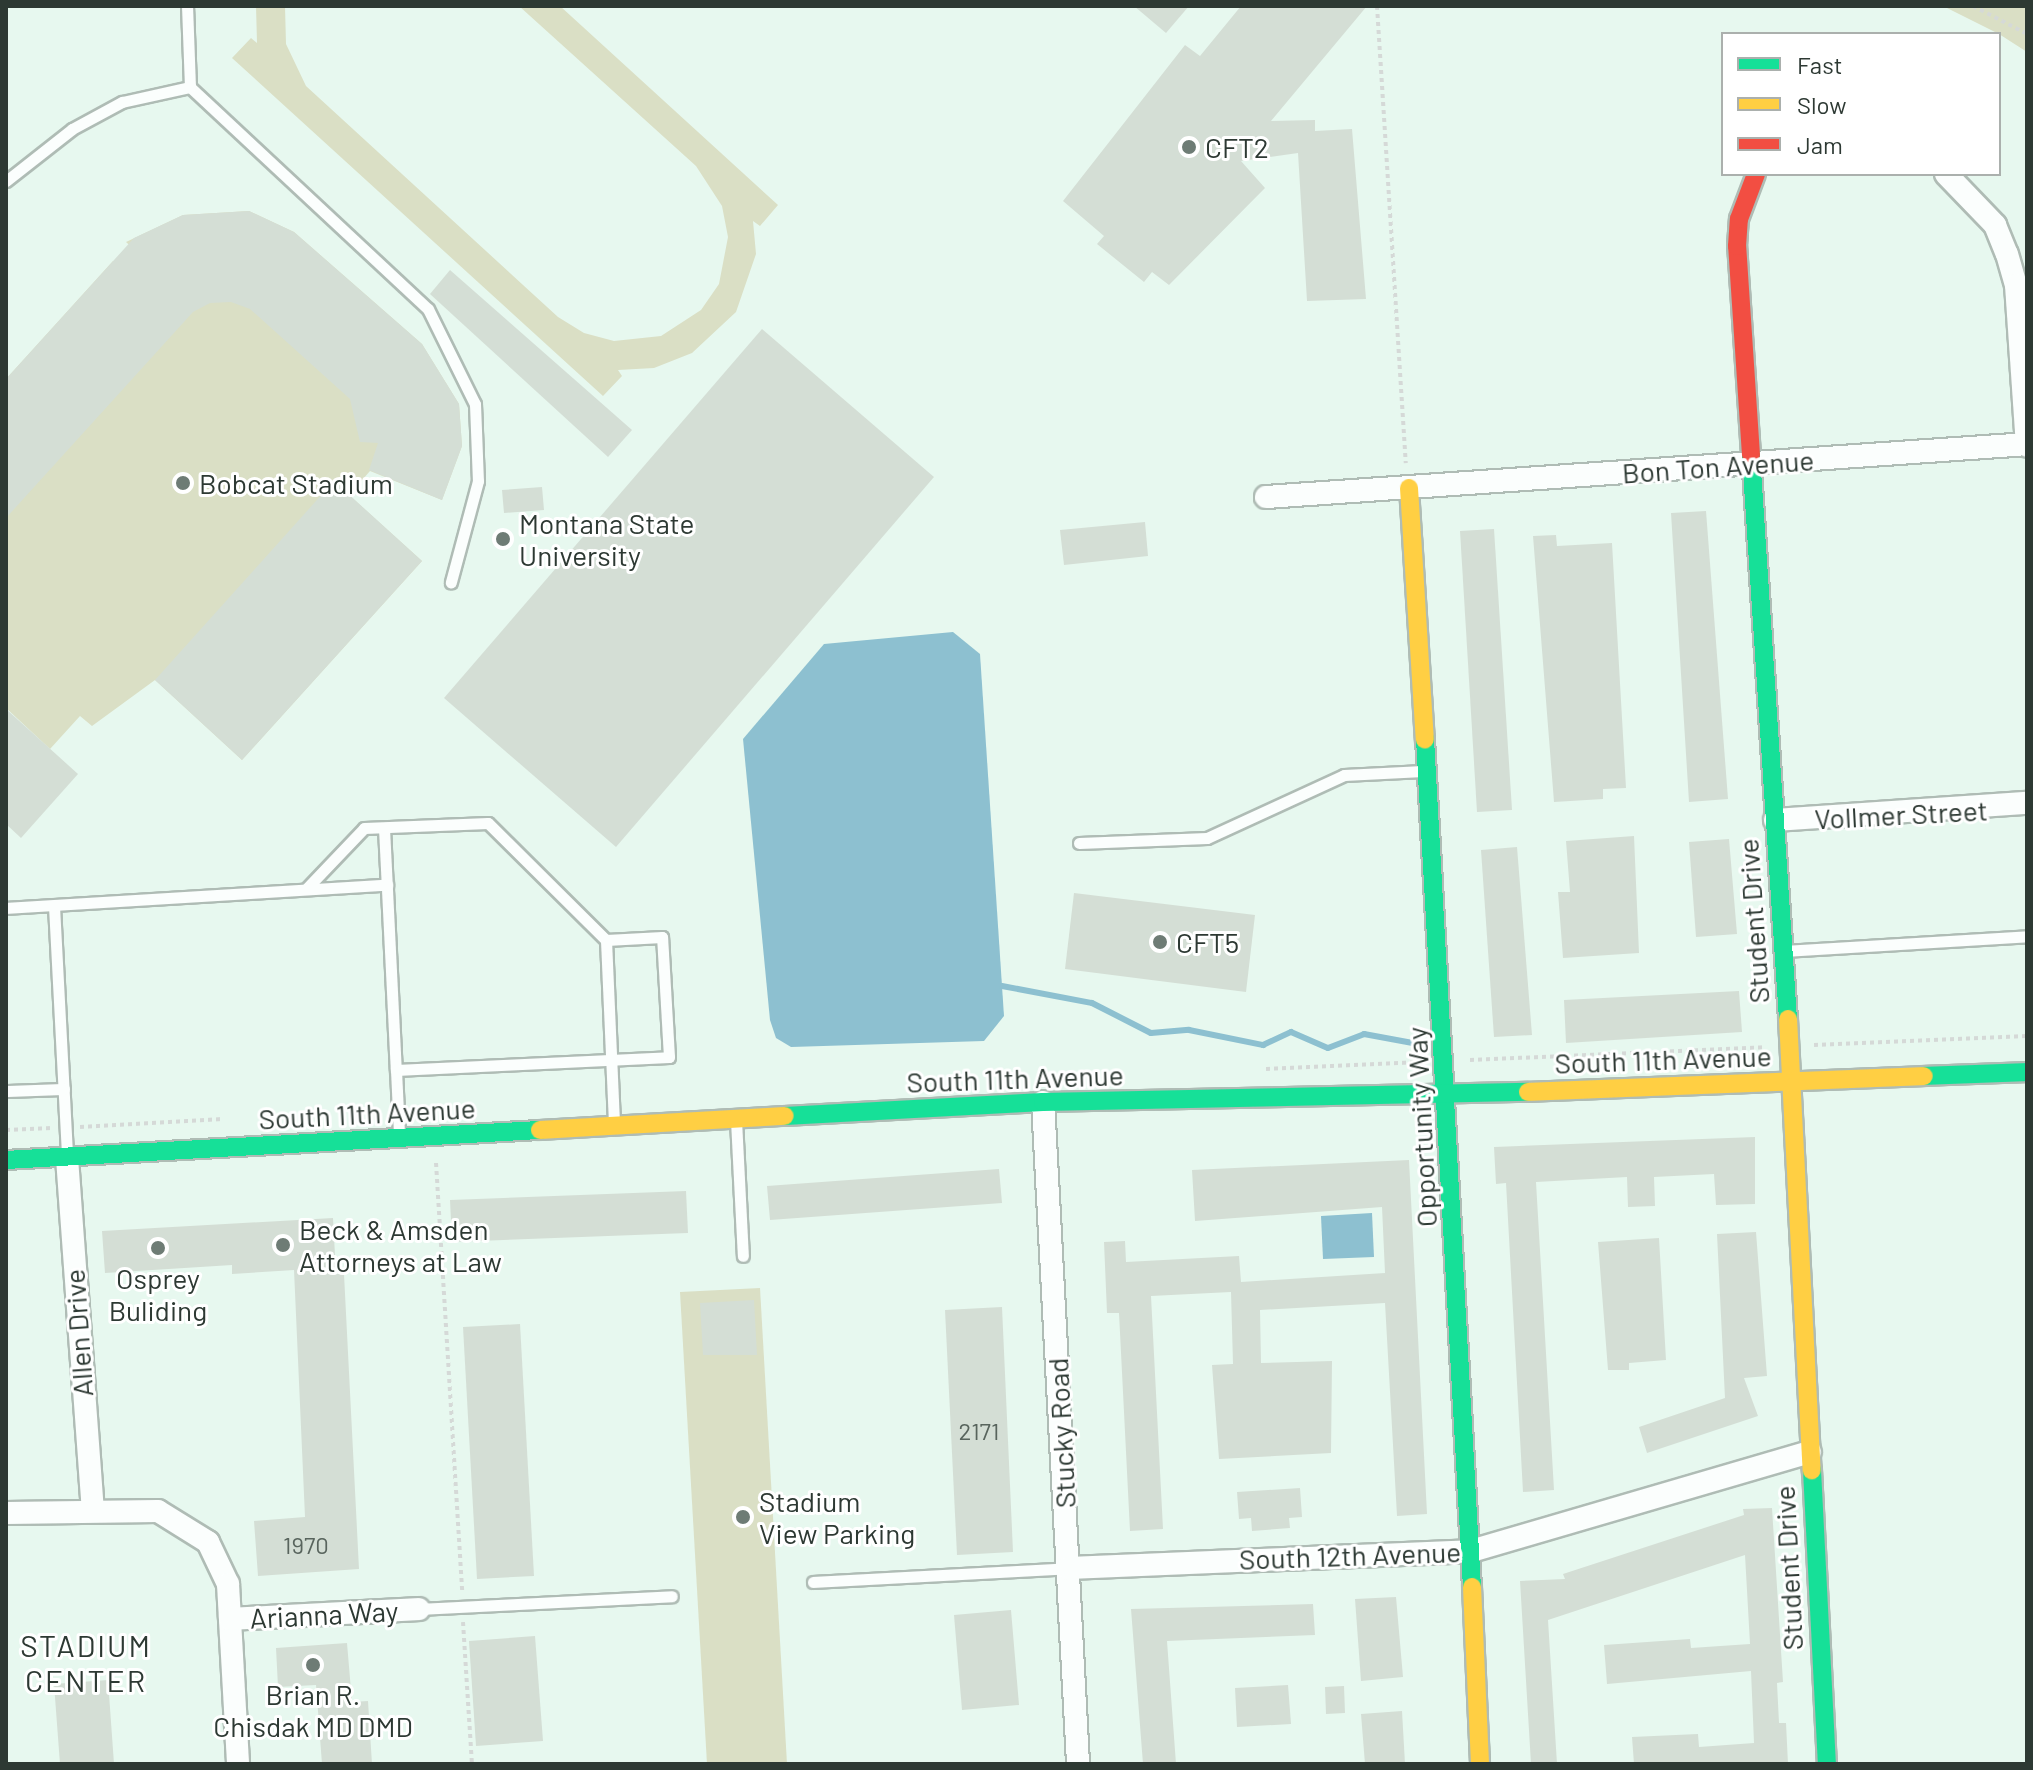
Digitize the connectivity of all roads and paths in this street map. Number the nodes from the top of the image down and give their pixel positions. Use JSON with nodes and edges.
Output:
{"nodes":[{"id":1,"x":187,"y":6,"type":"edge"},
{"id":2,"x":1377,"y":6,"type":"edge"},
{"id":3,"x":1973,"y":6,"type":"edge"},
{"id":4,"x":2027,"y":34,"type":"edge"},
{"id":5,"x":190,"y":87,"type":"junction"},
{"id":6,"x":1755,"y":176,"type":"edge"},
{"id":7,"x":1948,"y":176,"type":"edge"},
{"id":8,"x":6,"y":181,"type":"edge"},
{"id":9,"x":2027,"y":445,"type":"edge"},
{"id":10,"x":1750,"y":464,"type":"junction"},
{"id":11,"x":1409,"y":488,"type":"junction"},
{"id":12,"x":1266,"y":497,"type":"dead end"},
{"id":13,"x":451,"y":582,"type":"dead end"},
{"id":14,"x":1428,"y":771,"type":"junction"},
{"id":15,"x":2027,"y":803,"type":"edge"},
{"id":16,"x":1775,"y":820,"type":"junction"},
{"id":17,"x":384,"y":828,"type":"junction"},
{"id":18,"x":1079,"y":843,"type":"dead end"},
{"id":19,"x":387,"y":885,"type":"junction"},
{"id":20,"x":306,"y":889,"type":"junction"},
{"id":21,"x":54,"y":906,"type":"junction"},
{"id":22,"x":6,"y":908,"type":"edge"},
{"id":23,"x":2027,"y":936,"type":"edge"},
{"id":24,"x":606,"y":940,"type":"junction"},
{"id":25,"x":1784,"y":951,"type":"junction"},
{"id":26,"x":2027,"y":1036,"type":"edge"},
{"id":27,"x":1789,"y":1046,"type":"junction"},
{"id":28,"x":612,"y":1060,"type":"junction"},
{"id":29,"x":1446,"y":1061,"type":"junction"},
{"id":30,"x":396,"y":1070,"type":"junction"},
{"id":31,"x":2027,"y":1072,"type":"edge"},
{"id":32,"x":1792,"y":1082,"type":"junction"},
{"id":33,"x":64,"y":1089,"type":"junction"},
{"id":34,"x":6,"y":1091,"type":"edge"},
{"id":35,"x":1448,"y":1095,"type":"junction"},
{"id":36,"x":1043,"y":1102,"type":"junction"},
{"id":37,"x":736,"y":1120,"type":"junction"},
{"id":38,"x":614,"y":1126,"type":"junction"},
{"id":39,"x":434,"y":1137,"type":"junction"},
{"id":40,"x":399,"y":1139,"type":"junction"},
{"id":41,"x":67,"y":1158,"type":"junction"},
{"id":42,"x":6,"y":1160,"type":"edge"},
{"id":43,"x":743,"y":1256,"type":"dead end"},
{"id":44,"x":1810,"y":1452,"type":"junction"},
{"id":45,"x":93,"y":1508,"type":"junction"},
{"id":46,"x":6,"y":1513,"type":"edge"},
{"id":47,"x":1471,"y":1551,"type":"junction"},
{"id":48,"x":1068,"y":1568,"type":"junction"},
{"id":49,"x":813,"y":1582,"type":"dead end"},
{"id":50,"x":672,"y":1596,"type":"dead end"},
{"id":51,"x":463,"y":1607,"type":"junction"},
{"id":52,"x":419,"y":1609,"type":"joint"},
{"id":53,"x":230,"y":1619,"type":"junction"},
{"id":54,"x":238,"y":1764,"type":"edge"},
{"id":55,"x":472,"y":1764,"type":"edge"},
{"id":56,"x":1078,"y":1764,"type":"edge"},
{"id":57,"x":1480,"y":1764,"type":"edge"},
{"id":58,"x":1827,"y":1764,"type":"edge"}],
"edges":[{"from":1,"to":5,"type":"lane"},
{"from":2,"to":11,"type":"path"},
{"from":3,"to":4,"type":"path"},
{"from":5,"to":8,"type":"lane"},
{"from":5,"to":13,"type":"lane"},
{"from":6,"to":10,"type":"street","name":"Student Drive"},
{"from":7,"to":9,"type":"street"},
{"from":9,"to":10,"type":"street","name":"Bon Ton Avenue"},
{"from":10,"to":11,"type":"street","name":"Bon Ton Avenue"},
{"from":10,"to":16,"type":"street","name":"Student Drive"},
{"from":11,"to":12,"type":"street","name":"Bon Ton Avenue"},
{"from":11,"to":14,"type":"street","name":"Opportunity Way"},
{"from":14,"to":18,"type":"lane"},
{"from":14,"to":29,"type":"street","name":"Opportunity Way"},
{"from":15,"to":16,"type":"street","name":"Vollmer Street"},
{"from":16,"to":25,"type":"street","name":"Student Drive"},
{"from":17,"to":19,"type":"lane"},
{"from":17,"to":20,"type":"lane"},
{"from":17,"to":24,"type":"lane"},
{"from":19,"to":20,"type":"lane"},
{"from":19,"to":30,"type":"lane"},
{"from":20,"to":21,"type":"lane"},
{"from":21,"to":22,"type":"lane"},
{"from":21,"to":33,"type":"lane"},
{"from":23,"to":25,"type":"lane"},
{"from":24,"to":28,"type":"lane"},
{"from":24,"to":28,"type":"lane"},
{"from":25,"to":27,"type":"street","name":"Student Drive"},
{"from":26,"to":27,"type":"path"},
{"from":27,"to":29,"type":"path"},
{"from":27,"to":32,"type":"street","name":"Student Drive"},
{"from":28,"to":30,"type":"lane"},
{"from":28,"to":38,"type":"lane"},
{"from":29,"to":35,"type":"street","name":"Opportunity Way"},
{"from":30,"to":40,"type":"lane"},
{"from":31,"to":32,"type":"street","name":"South 11th Avenue"},
{"from":32,"to":35,"type":"street","name":"South 11th Avenue"},
{"from":32,"to":44,"type":"street","name":"Student Drive"},
{"from":33,"to":34,"type":"lane"},
{"from":33,"to":41,"type":"lane"},
{"from":35,"to":36,"type":"street","name":"South 11th Avenue"},
{"from":35,"to":47,"type":"street","name":"Opportunity Way"},
{"from":36,"to":37,"type":"street","name":"South 11th Avenue"},
{"from":36,"to":48,"type":"street","name":"Stucky Road"},
{"from":37,"to":38,"type":"street","name":"South 11th Avenue"},
{"from":37,"to":43,"type":"lane"},
{"from":38,"to":39,"type":"street","name":"South 11th Avenue"},
{"from":39,"to":40,"type":"street","name":"South 11th Avenue"},
{"from":39,"to":51,"type":"path"},
{"from":40,"to":41,"type":"street","name":"South 11th Avenue"},
{"from":41,"to":42,"type":"street","name":"South 11th Avenue"},
{"from":41,"to":45,"type":"street","name":"Allen Drive"},
{"from":44,"to":47,"type":"street","name":"South 12th Avenue"},
{"from":44,"to":58,"type":"street","name":"Student Drive"},
{"from":45,"to":46,"type":"street"},
{"from":45,"to":53,"type":"street"},
{"from":47,"to":48,"type":"street","name":"South 12th Avenue"},
{"from":47,"to":57,"type":"street","name":"Opportunity Way"},
{"from":48,"to":49,"type":"lane"},
{"from":48,"to":56,"type":"street","name":"Stucky Road"},
{"from":50,"to":51,"type":"lane"},
{"from":51,"to":52,"type":"lane"},
{"from":51,"to":55,"type":"path"},
{"from":52,"to":53,"type":"street","name":"Arianna Way"},
{"from":53,"to":54,"type":"street"}]}
